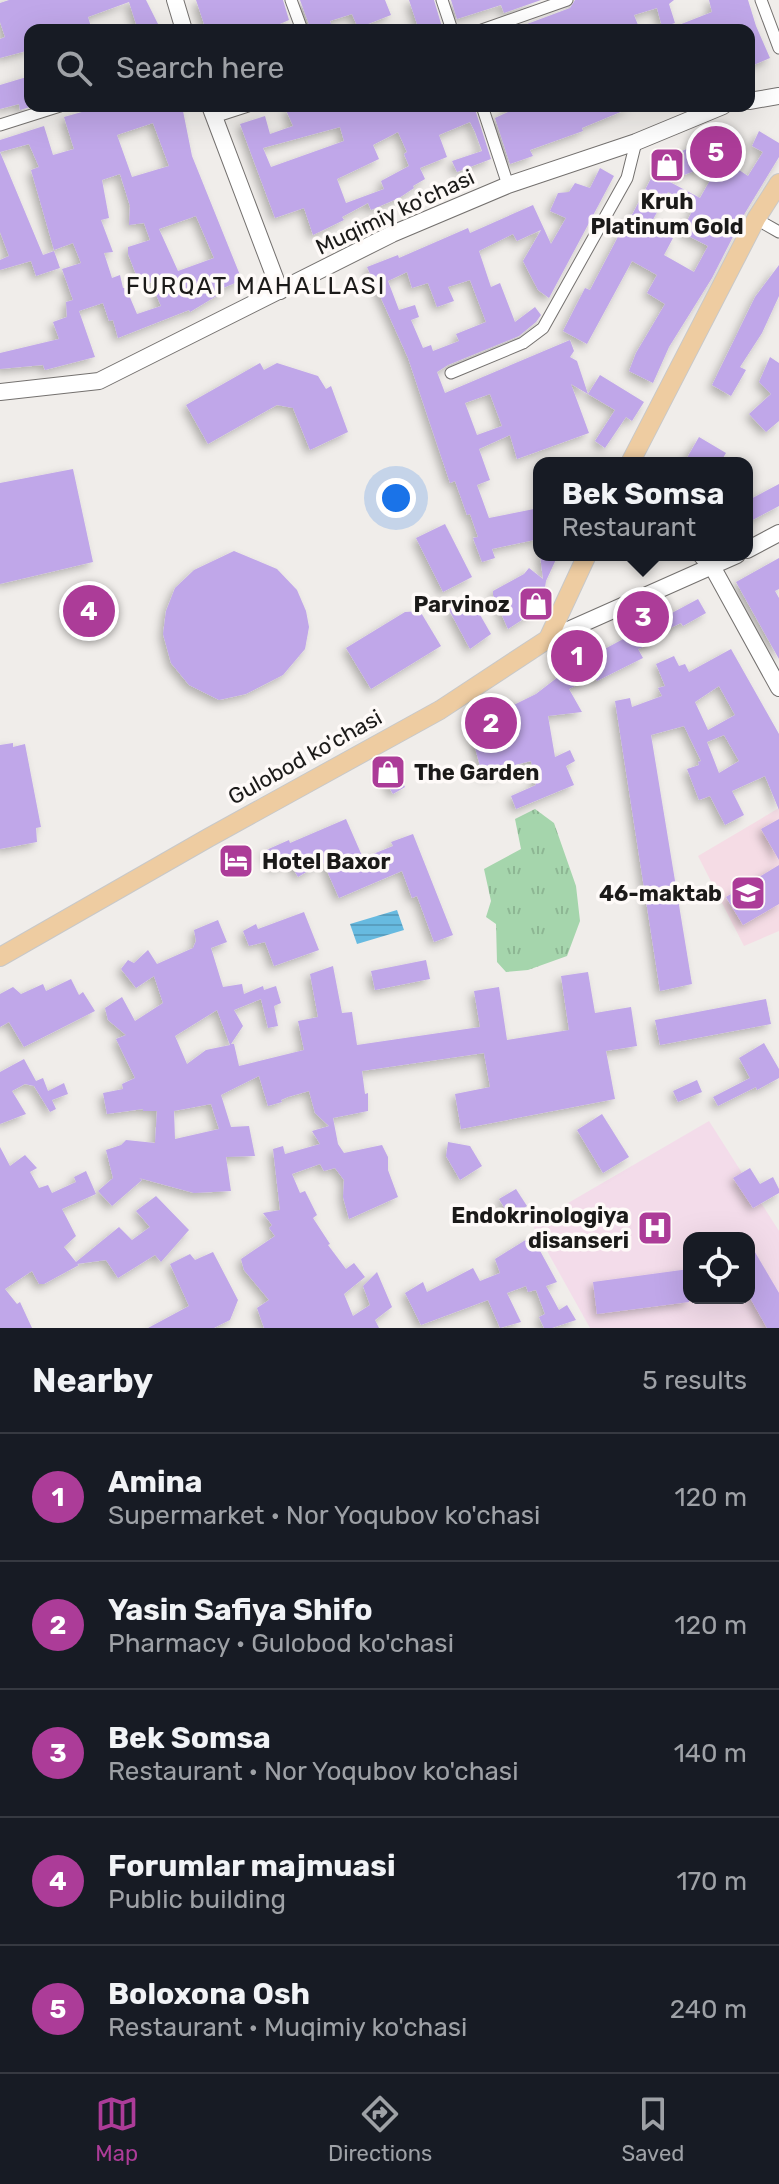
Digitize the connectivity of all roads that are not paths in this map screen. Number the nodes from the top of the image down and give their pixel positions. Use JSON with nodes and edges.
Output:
{"nodes":[{"id":1,"x":175,"y":0,"type":"edge"},
{"id":2,"x":291,"y":0,"type":"edge"},
{"id":3,"x":442,"y":0,"type":"edge"},
{"id":4,"x":567,"y":0,"type":"edge"},
{"id":5,"x":761,"y":0,"type":"edge"},
{"id":6,"x":182,"y":24,"type":"edge"},
{"id":7,"x":300,"y":24,"type":"edge"},
{"id":8,"x":450,"y":24,"type":"edge"},
{"id":9,"x":499,"y":24,"type":"edge"},
{"id":10,"x":779,"y":48,"type":"edge"},
{"id":11,"x":779,"y":96,"type":"edge"},
{"id":12,"x":755,"y":100,"type":"edge"},
{"id":13,"x":41,"y":112,"type":"edge"},
{"id":14,"x":212,"y":112,"type":"edge"},
{"id":15,"x":484,"y":112,"type":"edge"},
{"id":16,"x":708,"y":112,"type":"edge"},
{"id":17,"x":0,"y":125,"type":"edge"},
{"id":18,"x":636,"y":142,"type":"junction"},
{"id":19,"x":779,"y":183,"type":"edge"},
{"id":20,"x":508,"y":185,"type":"junction"},
{"id":21,"x":756,"y":219,"type":"junction"},
{"id":22,"x":779,"y":232,"type":"edge"},
{"id":23,"x":280,"y":291,"type":"junction"},
{"id":24,"x":451,"y":373,"type":"dead end"},
{"id":25,"x":0,"y":392,"type":"edge"},
{"id":26,"x":633,"y":457,"type":"edge"},
{"id":27,"x":779,"y":533,"type":"edge"},
{"id":28,"x":753,"y":547,"type":"edge"},
{"id":29,"x":584,"y":561,"type":"edge"},
{"id":30,"x":707,"y":561,"type":"edge"},
{"id":31,"x":726,"y":561,"type":"edge"},
{"id":32,"x":713,"y":568,"type":"junction"},
{"id":33,"x":548,"y":639,"type":"junction"},
{"id":34,"x":779,"y":688,"type":"edge"},
{"id":35,"x":0,"y":957,"type":"edge"}],
"edges":[{"from":1,"to":6,"type":"main road"},
{"from":2,"to":7,"type":"street"},
{"from":3,"to":8,"type":"street"},
{"from":4,"to":9,"type":"street"},
{"from":5,"to":10,"type":"street"},
{"from":11,"to":12,"type":"main road"},
{"from":13,"to":17,"type":"street"},
{"from":14,"to":23,"type":"main road"},
{"from":15,"to":20,"type":"street"},
{"from":16,"to":18,"type":"main road","name":"Muqimiy ko'chasi"},
{"from":18,"to":20,"type":"main road","name":"Muqimiy ko'chasi"},
{"from":18,"to":24,"type":"street"},
{"from":19,"to":21,"type":"main road"},
{"from":20,"to":23,"type":"main road","name":"Muqimiy ko'chasi"},
{"from":21,"to":22,"type":"street"},
{"from":21,"to":26,"type":"main road"},
{"from":23,"to":25,"type":"main road","name":"Muqimiy ko'chasi"},
{"from":27,"to":28,"type":"main road"},
{"from":29,"to":33,"type":"main road"},
{"from":30,"to":32,"type":"main road"},
{"from":31,"to":32,"type":"main road"},
{"from":32,"to":33,"type":"main road"},
{"from":32,"to":34,"type":"main road"},
{"from":33,"to":35,"type":"main road","name":"Gulobod ko'chasi"}]}
